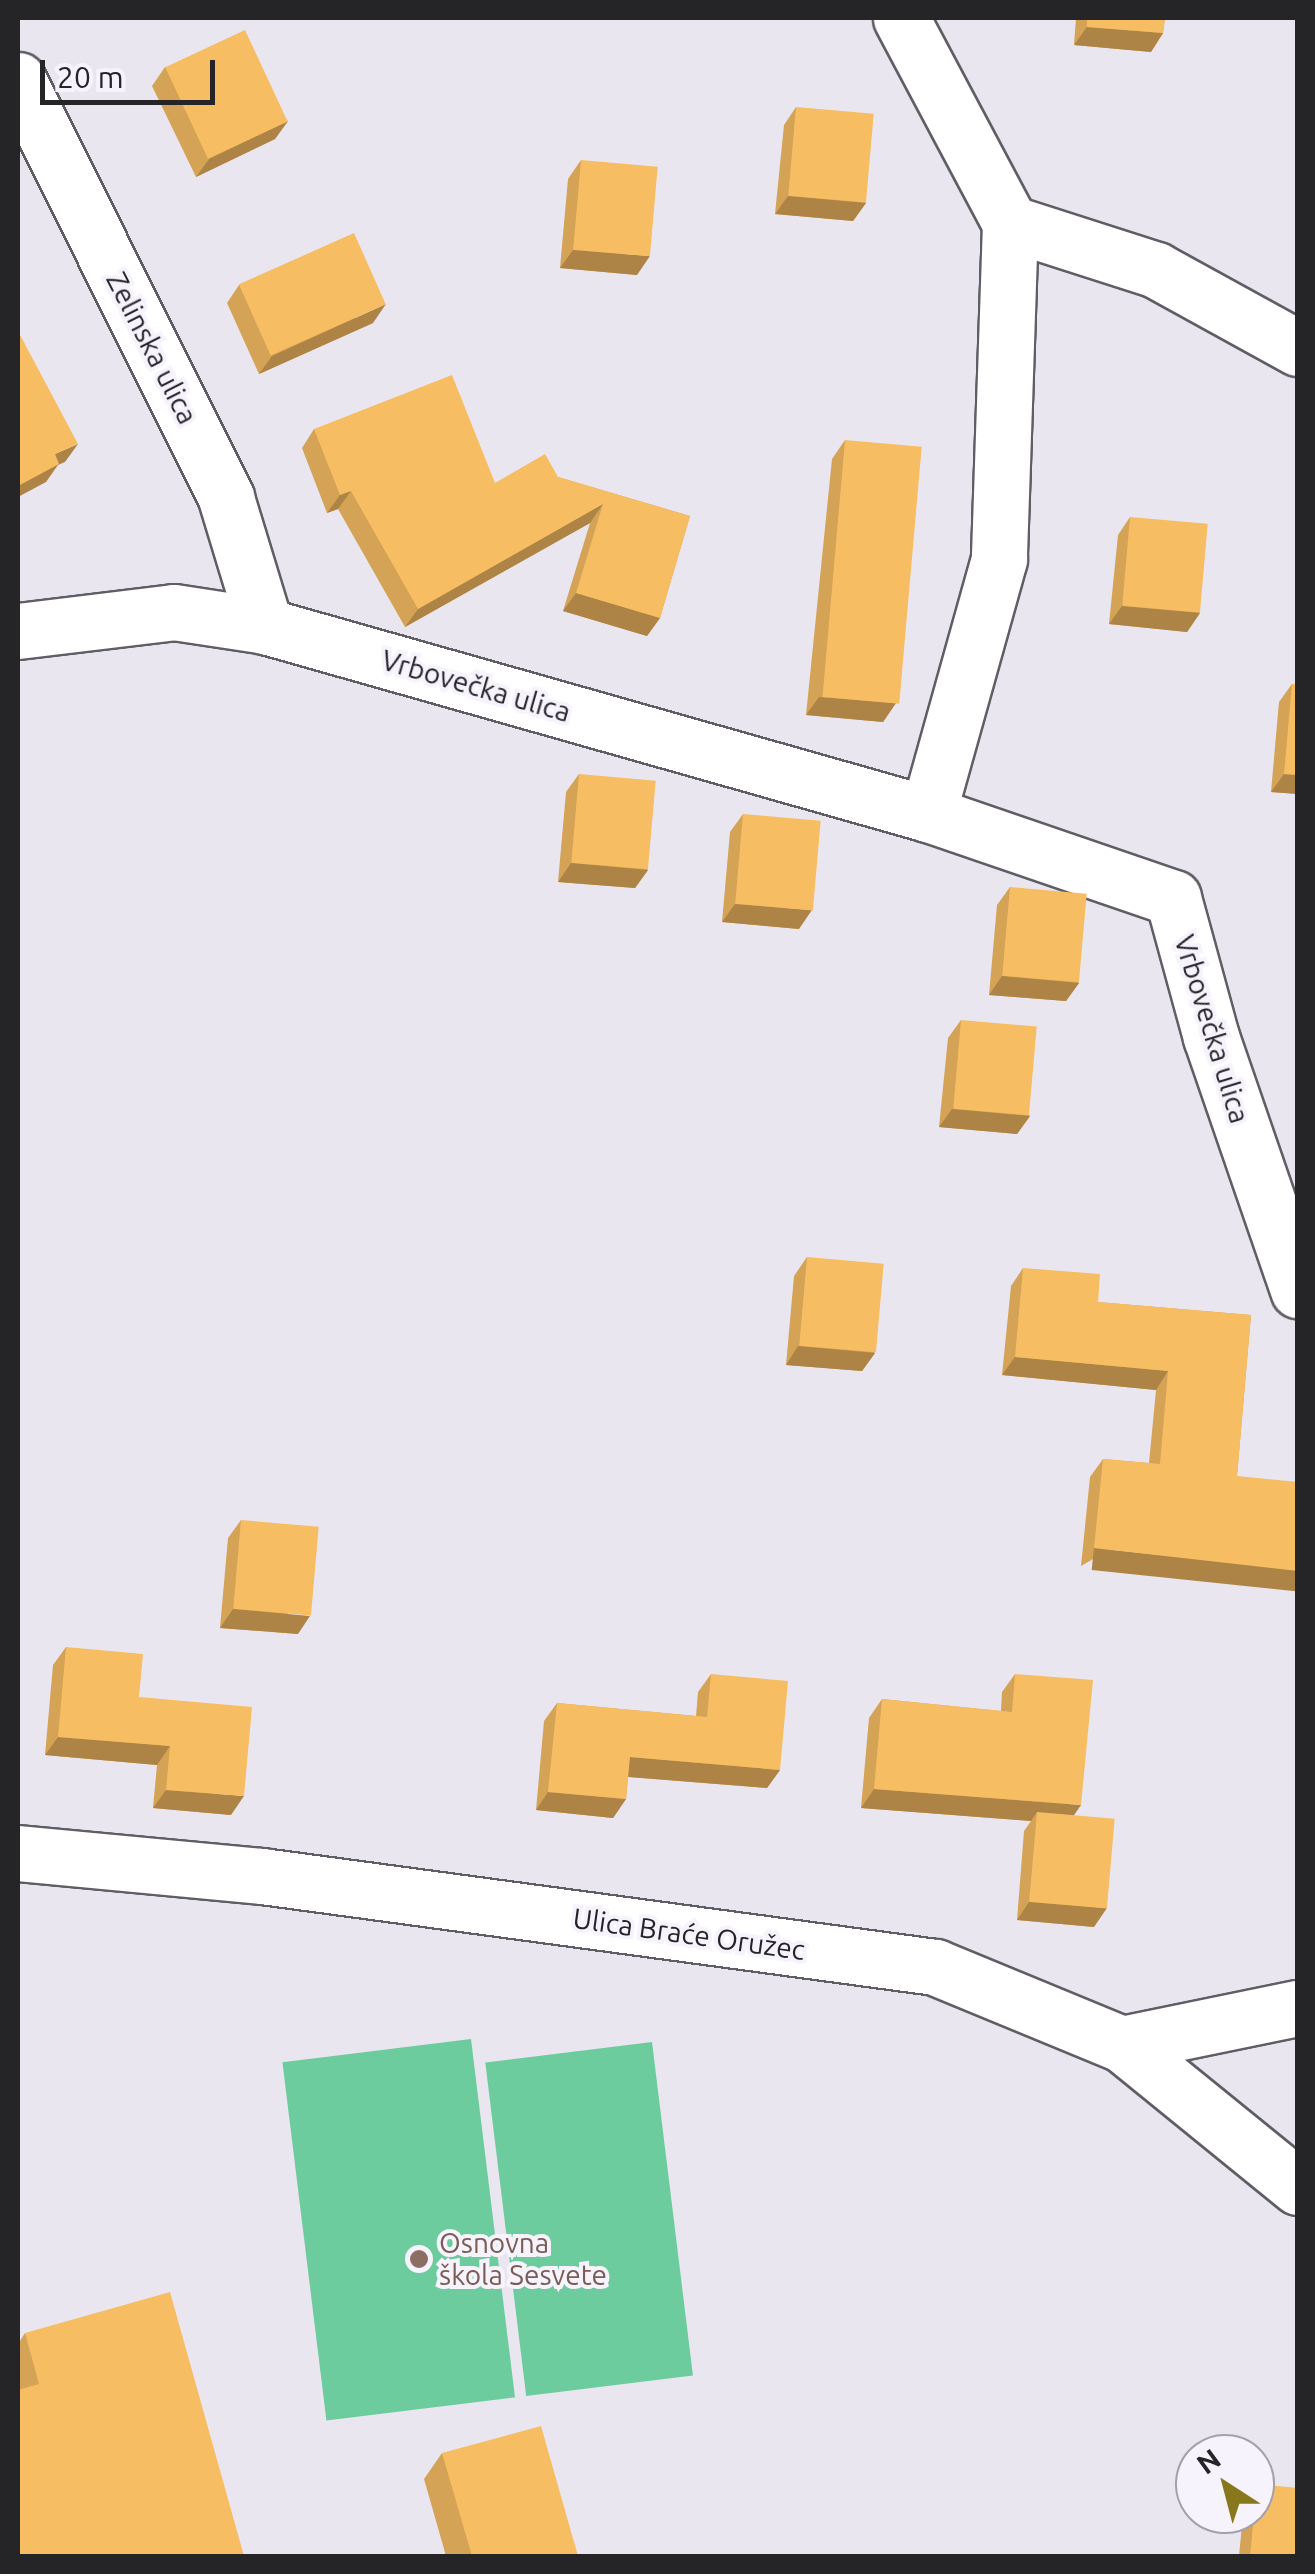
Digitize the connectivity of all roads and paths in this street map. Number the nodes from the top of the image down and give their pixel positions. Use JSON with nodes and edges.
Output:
{"nodes":[{"id":1,"x":901,"y":18,"type":"edge"},
{"id":2,"x":18,"y":80,"type":"edge"},
{"id":3,"x":1010,"y":223,"type":"junction"},
{"id":4,"x":1298,"y":348,"type":"edge"},
{"id":5,"x":265,"y":626,"type":"junction"},
{"id":6,"x":18,"y":631,"type":"edge"},
{"id":7,"x":928,"y":814,"type":"junction"},
{"id":8,"x":1298,"y":1290,"type":"edge"},
{"id":9,"x":18,"y":1853,"type":"edge"},
{"id":10,"x":1298,"y":2008,"type":"edge"},
{"id":11,"x":1122,"y":2044,"type":"junction"},
{"id":12,"x":1298,"y":2187,"type":"edge"}],
"edges":[{"from":1,"to":3,"type":"street"},
{"from":2,"to":5,"type":"street","name":"Zelinska ulica"},
{"from":3,"to":4,"type":"street"},
{"from":3,"to":7,"type":"street"},
{"from":5,"to":6,"type":"street","name":"Vrbovečka ulica"},
{"from":5,"to":7,"type":"street","name":"Vrbovečka ulica"},
{"from":7,"to":8,"type":"street","name":"Vrbovečka ulica"},
{"from":9,"to":11,"type":"street","name":"Ulica Braće Oružec"},
{"from":10,"to":11,"type":"street"},
{"from":11,"to":12,"type":"street","name":"Ulica Braće Oružec"}]}
